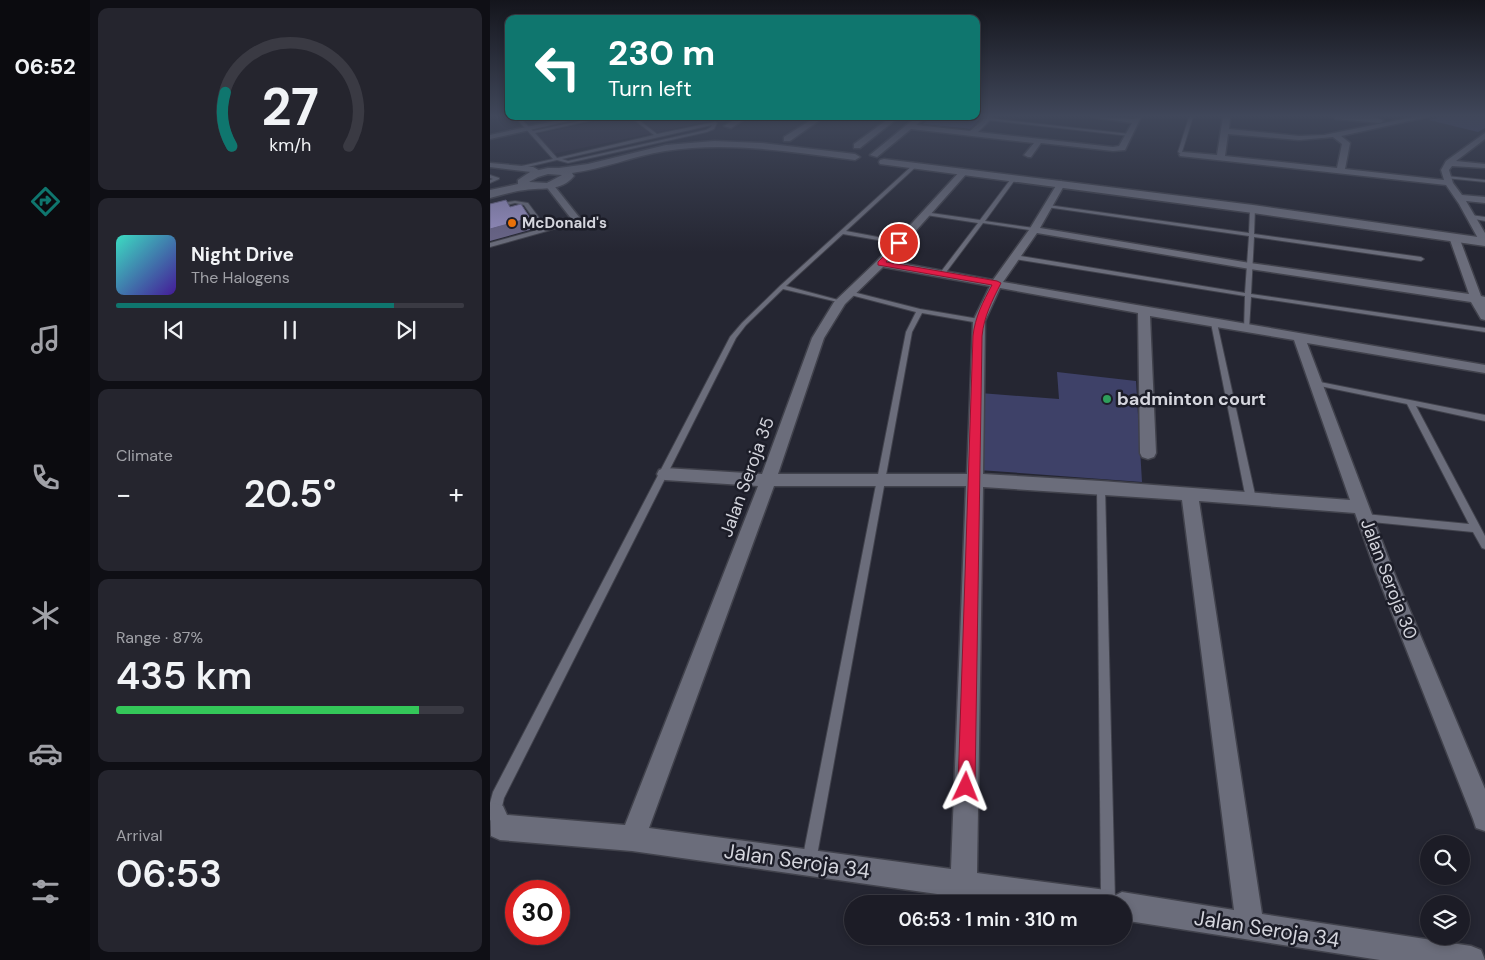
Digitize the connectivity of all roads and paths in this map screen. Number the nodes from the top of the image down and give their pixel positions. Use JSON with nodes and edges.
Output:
{"nodes":[{"id":1,"x":544,"y":162,"type":"edge"},
{"id":2,"x":619,"y":162,"type":"edge"},
{"id":3,"x":854,"y":162,"type":"edge"},
{"id":4,"x":874,"y":162,"type":"joint"},
{"id":5,"x":1256,"y":162,"type":"edge"},
{"id":6,"x":1343,"y":162,"type":"edge"},
{"id":7,"x":1449,"y":163,"type":"joint"},
{"id":8,"x":916,"y":165,"type":"junction"},
{"id":9,"x":490,"y":166,"type":"edge"},
{"id":10,"x":1485,"y":166,"type":"edge"},
{"id":11,"x":519,"y":168,"type":"junction"},
{"id":12,"x":965,"y":171,"type":"junction"},
{"id":13,"x":1341,"y":171,"type":"junction"},
{"id":14,"x":540,"y":173,"type":"junction"},
{"id":15,"x":565,"y":174,"type":"junction"},
{"id":16,"x":490,"y":176,"type":"edge"},
{"id":17,"x":1015,"y":177,"type":"junction"},
{"id":18,"x":1448,"y":180,"type":"junction"},
{"id":19,"x":1485,"y":181,"type":"edge"},
{"id":20,"x":490,"y":182,"type":"edge"},
{"id":21,"x":524,"y":184,"type":"junction"},
{"id":22,"x":1061,"y":184,"type":"junction"},
{"id":23,"x":549,"y":185,"type":"junction"},
{"id":24,"x":490,"y":190,"type":"edge"},
{"id":25,"x":490,"y":194,"type":"edge"},
{"id":26,"x":1459,"y":197,"type":"junction"},
{"id":27,"x":1485,"y":200,"type":"edge"},
{"id":28,"x":1048,"y":206,"type":"junction"},
{"id":29,"x":490,"y":207,"type":"edge"},
{"id":30,"x":1253,"y":208,"type":"junction"},
{"id":31,"x":926,"y":213,"type":"junction"},
{"id":32,"x":1471,"y":217,"type":"junction"},
{"id":33,"x":1485,"y":219,"type":"edge"},
{"id":34,"x":579,"y":222,"type":"joint"},
{"id":35,"x":981,"y":222,"type":"junction"},
{"id":36,"x":545,"y":230,"type":"junction"},
{"id":37,"x":1034,"y":230,"type":"junction"},
{"id":38,"x":841,"y":232,"type":"junction"},
{"id":39,"x":1251,"y":235,"type":"junction"},
{"id":40,"x":1454,"y":237,"type":"junction"},
{"id":41,"x":1485,"y":242,"type":"edge"},
{"id":42,"x":899,"y":243,"type":"junction"},
{"id":43,"x":490,"y":246,"type":"edge"},
{"id":44,"x":1016,"y":257,"type":"junction"},
{"id":45,"x":1421,"y":259,"type":"dead end"},
{"id":46,"x":881,"y":263,"type":"junction"},
{"id":47,"x":1250,"y":266,"type":"junction"},
{"id":48,"x":942,"y":274,"type":"junction"},
{"id":49,"x":997,"y":283,"type":"junction"},
{"id":50,"x":782,"y":287,"type":"junction"},
{"id":51,"x":1248,"y":295,"type":"junction"},
{"id":52,"x":844,"y":298,"type":"junction"},
{"id":53,"x":1480,"y":300,"type":"edge"},
{"id":54,"x":920,"y":311,"type":"junction"},
{"id":55,"x":1144,"y":311,"type":"junction"},
{"id":56,"x":1485,"y":316,"type":"edge"},
{"id":57,"x":979,"y":321,"type":"junction"},
{"id":58,"x":1214,"y":323,"type":"junction"},
{"id":59,"x":1246,"y":328,"type":"junction"},
{"id":60,"x":1485,"y":330,"type":"edge"},
{"id":61,"x":1298,"y":337,"type":"junction"},
{"id":62,"x":1485,"y":369,"type":"edge"},
{"id":63,"x":1315,"y":382,"type":"junction"},
{"id":64,"x":1410,"y":404,"type":"junction"},
{"id":65,"x":1485,"y":418,"type":"edge"},
{"id":66,"x":1148,"y":453,"type":"dead end"},
{"id":67,"x":665,"y":474,"type":"junction"},
{"id":68,"x":768,"y":480,"type":"junction"},
{"id":69,"x":975,"y":480,"type":"junction"},
{"id":70,"x":881,"y":481,"type":"junction"},
{"id":71,"x":1101,"y":487,"type":"junction"},
{"id":72,"x":1190,"y":495,"type":"junction"},
{"id":73,"x":1250,"y":499,"type":"junction"},
{"id":74,"x":1363,"y":512,"type":"junction"},
{"id":75,"x":1474,"y":528,"type":"junction"},
{"id":76,"x":1485,"y":546,"type":"edge"},
{"id":77,"x":494,"y":816,"type":"joint"},
{"id":78,"x":1485,"y":819,"type":"edge"},
{"id":79,"x":632,"y":838,"type":"junction"},
{"id":80,"x":809,"y":864,"type":"junction"},
{"id":81,"x":964,"y":883,"type":"junction"},
{"id":82,"x":1046,"y":895,"type":"edge"},
{"id":83,"x":1107,"y":895,"type":"edge"},
{"id":84,"x":1132,"y":908,"type":"edge"},
{"id":85,"x":1250,"y":926,"type":"junction"},
{"id":86,"x":1471,"y":960,"type":"edge"}],
"edges":[{"from":1,"to":11,"type":"lane"},
{"from":2,"to":15,"type":"street"},
{"from":3,"to":4,"type":"street"},
{"from":4,"to":8,"type":"street"},
{"from":5,"to":13,"type":"street"},
{"from":6,"to":13,"type":"street"},
{"from":7,"to":10,"type":"street"},
{"from":7,"to":18,"type":"street"},
{"from":8,"to":12,"type":"street"},
{"from":8,"to":38,"type":"lane"},
{"from":9,"to":11,"type":"street"},
{"from":11,"to":14,"type":"street"},
{"from":12,"to":17,"type":"street"},
{"from":12,"to":31,"type":"street","name":"Jalan Seroja 35"},
{"from":13,"to":18,"type":"street"},
{"from":14,"to":15,"type":"street"},
{"from":14,"to":21,"type":"street"},
{"from":15,"to":23,"type":"street"},
{"from":16,"to":20,"type":"lane"},
{"from":17,"to":22,"type":"street"},
{"from":17,"to":35,"type":"lane"},
{"from":18,"to":19,"type":"lane"},
{"from":18,"to":26,"type":"street"},
{"from":21,"to":23,"type":"street"},
{"from":21,"to":24,"type":"street"},
{"from":21,"to":25,"type":"street"},
{"from":22,"to":28,"type":"street"},
{"from":22,"to":30,"type":"street"},
{"from":23,"to":34,"type":"street"},
{"from":26,"to":27,"type":"street"},
{"from":26,"to":32,"type":"street"},
{"from":28,"to":37,"type":"street"},
{"from":28,"to":39,"type":"lane"},
{"from":29,"to":36,"type":"lane"},
{"from":30,"to":39,"type":"lane"},
{"from":30,"to":40,"type":"street"},
{"from":31,"to":35,"type":"lane"},
{"from":31,"to":42,"type":"street","name":"Jalan Seroja 35"},
{"from":32,"to":33,"type":"lane"},
{"from":32,"to":41,"type":"street"},
{"from":34,"to":36,"type":"lane"},
{"from":35,"to":37,"type":"lane"},
{"from":35,"to":48,"type":"lane"},
{"from":36,"to":43,"type":"lane"},
{"from":37,"to":44,"type":"street"},
{"from":37,"to":47,"type":"street"},
{"from":38,"to":42,"type":"lane"},
{"from":38,"to":50,"type":"lane"},
{"from":39,"to":45,"type":"lane"},
{"from":39,"to":47,"type":"lane"},
{"from":40,"to":41,"type":"street"},
{"from":40,"to":53,"type":"street"},
{"from":42,"to":46,"type":"street","name":"Jalan Seroja 35"},
{"from":44,"to":49,"type":"street"},
{"from":44,"to":51,"type":"lane"},
{"from":46,"to":48,"type":"street"},
{"from":46,"to":52,"type":"street","name":"Jalan Seroja 35"},
{"from":47,"to":51,"type":"lane"},
{"from":47,"to":53,"type":"street"},
{"from":48,"to":49,"type":"street"},
{"from":49,"to":55,"type":"street"},
{"from":49,"to":57,"type":"street"},
{"from":50,"to":52,"type":"lane"},
{"from":50,"to":67,"type":"lane"},
{"from":51,"to":59,"type":"lane"},
{"from":51,"to":60,"type":"lane"},
{"from":52,"to":54,"type":"lane"},
{"from":52,"to":68,"type":"street","name":"Jalan Seroja 35"},
{"from":53,"to":56,"type":"street"},
{"from":54,"to":57,"type":"lane"},
{"from":54,"to":70,"type":"lane"},
{"from":55,"to":58,"type":"street"},
{"from":55,"to":66,"type":"street"},
{"from":57,"to":69,"type":"street"},
{"from":58,"to":59,"type":"street"},
{"from":58,"to":73,"type":"lane"},
{"from":59,"to":61,"type":"street"},
{"from":61,"to":62,"type":"street"},
{"from":61,"to":63,"type":"street","name":"Jalan Seroja 30"},
{"from":63,"to":64,"type":"lane"},
{"from":63,"to":74,"type":"street","name":"Jalan Seroja 30"},
{"from":64,"to":65,"type":"lane"},
{"from":64,"to":75,"type":"lane"},
{"from":67,"to":68,"type":"street"},
{"from":67,"to":77,"type":"lane"},
{"from":68,"to":70,"type":"street"},
{"from":68,"to":79,"type":"street","name":"Jalan Seroja 35"},
{"from":69,"to":70,"type":"street"},
{"from":69,"to":71,"type":"street"},
{"from":69,"to":81,"type":"street"},
{"from":70,"to":80,"type":"lane"},
{"from":71,"to":72,"type":"street"},
{"from":71,"to":83,"type":"lane"},
{"from":72,"to":73,"type":"street"},
{"from":72,"to":85,"type":"street"},
{"from":73,"to":74,"type":"street"},
{"from":74,"to":75,"type":"lane"},
{"from":74,"to":78,"type":"street","name":"Jalan Seroja 30"},
{"from":75,"to":76,"type":"lane"},
{"from":77,"to":79,"type":"street","name":"Jalan Seroja 34"},
{"from":79,"to":80,"type":"street","name":"Jalan Seroja 34"},
{"from":80,"to":81,"type":"street","name":"Jalan Seroja 34"},
{"from":81,"to":82,"type":"street","name":"Jalan Seroja 34"},
{"from":84,"to":85,"type":"street","name":"Jalan Seroja 34"},
{"from":85,"to":86,"type":"street","name":"Jalan Seroja 34"}]}
